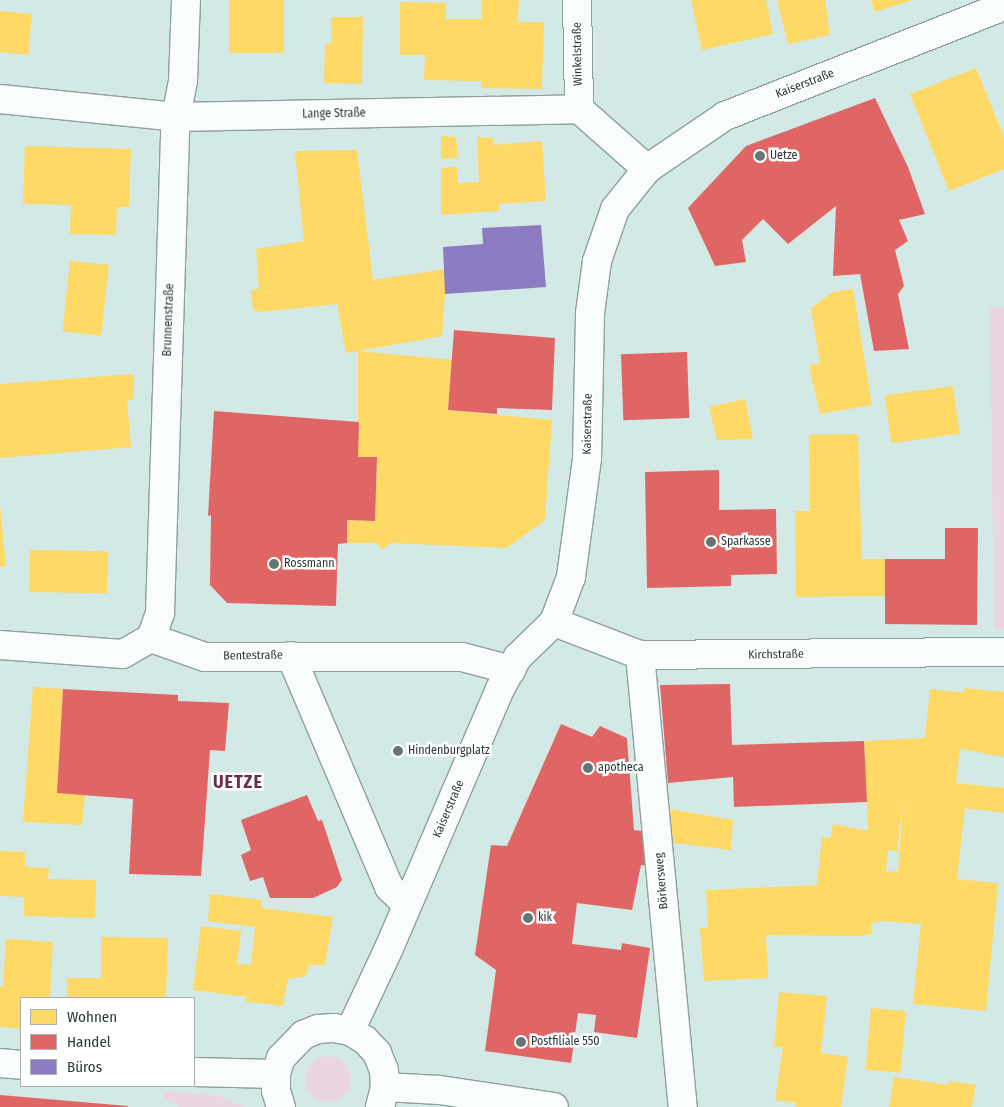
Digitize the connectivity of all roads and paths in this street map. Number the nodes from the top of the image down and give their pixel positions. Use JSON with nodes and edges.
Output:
{"nodes":[{"id":1,"x":186,"y":0,"type":"edge"},
{"id":2,"x":577,"y":0,"type":"edge"},
{"id":3,"x":1004,"y":6,"type":"edge"},
{"id":4,"x":0,"y":99,"type":"edge"},
{"id":5,"x":579,"y":109,"type":"junction"},
{"id":6,"x":176,"y":116,"type":"junction"},
{"id":7,"x":647,"y":169,"type":"junction"},
{"id":8,"x":554,"y":622,"type":"junction"},
{"id":9,"x":151,"y":638,"type":"junction"},
{"id":10,"x":0,"y":645,"type":"edge"},
{"id":11,"x":1004,"y":652,"type":"edge"},
{"id":12,"x":640,"y":655,"type":"junction"},
{"id":13,"x":291,"y":656,"type":"junction"},
{"id":14,"x":511,"y":670,"type":"junction"},
{"id":15,"x":407,"y":906,"type":"junction"},
{"id":16,"x":350,"y":1031,"type":"junction"},
{"id":17,"x":0,"y":1064,"type":"edge"},
{"id":18,"x":20,"y":1065,"type":"edge"},
{"id":19,"x":195,"y":1072,"type":"edge"},
{"id":20,"x":276,"y":1074,"type":"junction"},
{"id":21,"x":383,"y":1097,"type":"edge"},
{"id":22,"x":281,"y":1107,"type":"edge"},
{"id":23,"x":554,"y":1107,"type":"edge"},
{"id":24,"x":683,"y":1107,"type":"edge"}],
"edges":[{"from":1,"to":6,"type":"street","name":"Brunnenstraße"},
{"from":2,"to":5,"type":"street","name":"Winkelstraße"},
{"from":3,"to":7,"type":"street","name":"Kaiserstraße"},
{"from":4,"to":6,"type":"street","name":"Lange Straße"},
{"from":5,"to":6,"type":"street","name":"Lange Straße"},
{"from":5,"to":7,"type":"street"},
{"from":6,"to":9,"type":"street","name":"Brunnenstraße"},
{"from":7,"to":8,"type":"street","name":"Kaiserstraße"},
{"from":8,"to":12,"type":"street","name":"Kirchstraße"},
{"from":8,"to":14,"type":"street","name":"Kaiserstraße"},
{"from":9,"to":10,"type":"street"},
{"from":9,"to":13,"type":"street","name":"Bentestraße"},
{"from":11,"to":12,"type":"street","name":"Kirchstraße"},
{"from":12,"to":24,"type":"street","name":"Börkersweg"},
{"from":13,"to":14,"type":"street","name":"Bentestraße"},
{"from":13,"to":15,"type":"street"},
{"from":14,"to":15,"type":"street","name":"Kaiserstraße"},
{"from":15,"to":16,"type":"street","name":"Kaiserstraße"},
{"from":16,"to":20,"type":"street"},
{"from":16,"to":21,"type":"street"},
{"from":17,"to":18,"type":"street"},
{"from":19,"to":20,"type":"street"},
{"from":20,"to":22,"type":"street"},
{"from":21,"to":23,"type":"street"}]}
